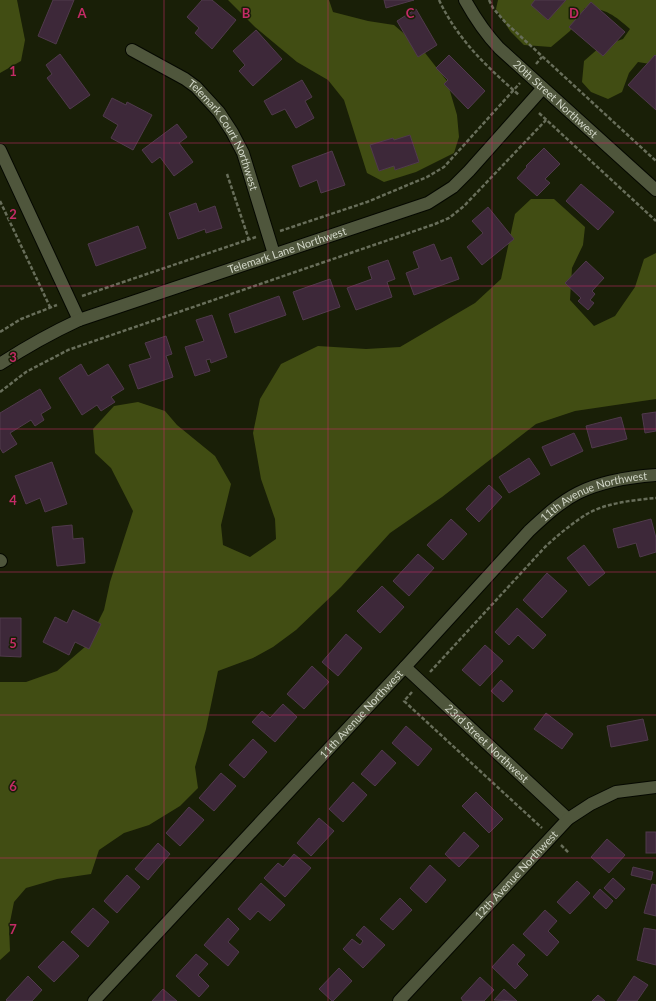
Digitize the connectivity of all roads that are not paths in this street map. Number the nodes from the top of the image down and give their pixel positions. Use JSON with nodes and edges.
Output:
{"nodes":[{"id":1,"x":465,"y":0,"type":"edge"},
{"id":2,"x":132,"y":50,"type":"dead end"},
{"id":3,"x":542,"y":89,"type":"junction"},
{"id":4,"x":0,"y":150,"type":"edge"},
{"id":5,"x":656,"y":190,"type":"edge"},
{"id":6,"x":274,"y":254,"type":"junction"},
{"id":7,"x":79,"y":320,"type":"junction"},
{"id":8,"x":0,"y":364,"type":"edge"},
{"id":9,"x":656,"y":475,"type":"edge"},
{"id":10,"x":405,"y":667,"type":"junction"},
{"id":11,"x":656,"y":786,"type":"edge"},
{"id":12,"x":568,"y":820,"type":"junction"},
{"id":13,"x":94,"y":1001,"type":"edge"},
{"id":14,"x":398,"y":1001,"type":"edge"}],
"edges":[{"from":1,"to":3,"type":"street","name":"20th Street Northwest"},
{"from":2,"to":6,"type":"street","name":"Telemark Court Northwest"},
{"from":3,"to":5,"type":"street","name":"20th Street Northwest"},
{"from":3,"to":6,"type":"street","name":"Telemark Lane Northwest"},
{"from":4,"to":7,"type":"street"},
{"from":6,"to":7,"type":"street","name":"Telemark Lane Northwest"},
{"from":7,"to":8,"type":"street","name":"Telemark Lane Northwest"},
{"from":9,"to":10,"type":"street","name":"11th Avenue Northwest"},
{"from":10,"to":12,"type":"street","name":"23rd Street Northwest"},
{"from":10,"to":13,"type":"street","name":"11th Avenue Northwest"},
{"from":11,"to":12,"type":"street","name":"12th Avenue Northwest"},
{"from":12,"to":14,"type":"street","name":"12th Avenue Northwest"}]}
